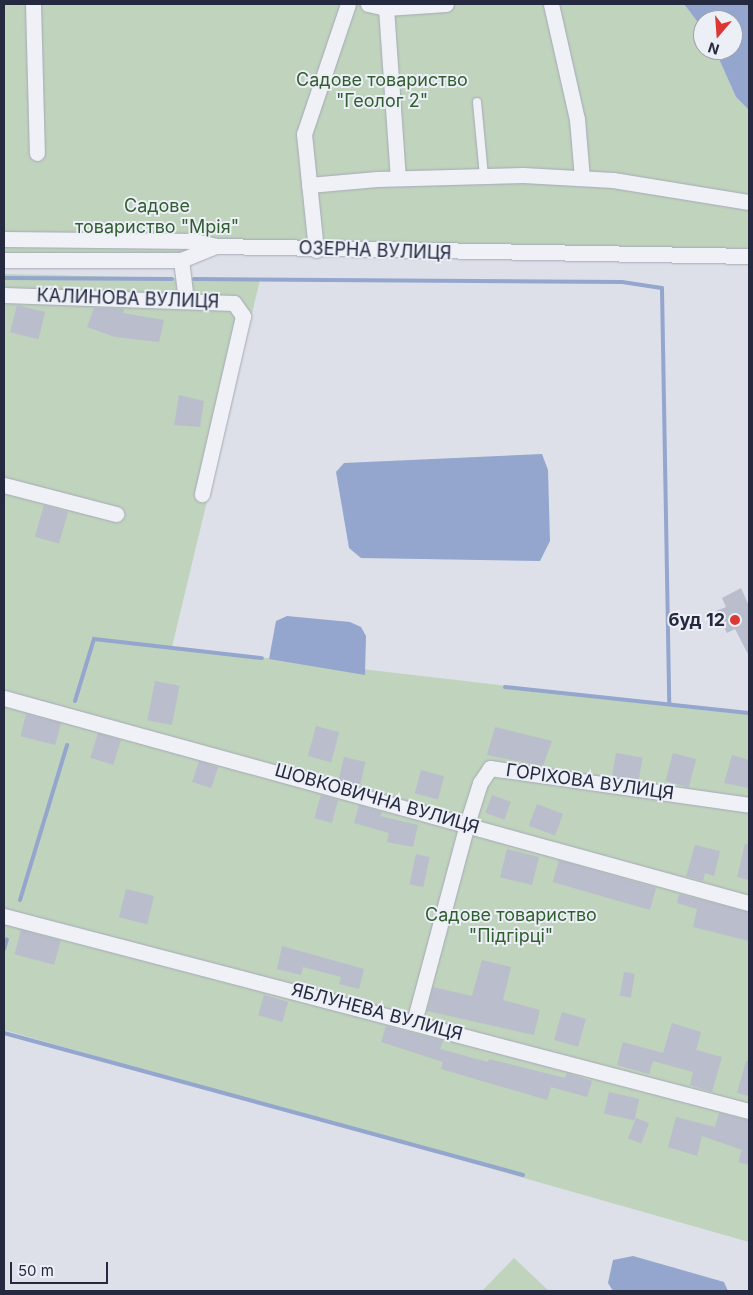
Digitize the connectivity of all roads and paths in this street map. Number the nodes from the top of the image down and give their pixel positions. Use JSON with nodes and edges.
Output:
{"nodes":[{"id":1,"x":32,"y":4,"type":"edge"},
{"id":2,"x":348,"y":4,"type":"edge"},
{"id":3,"x":368,"y":4,"type":"edge"},
{"id":4,"x":446,"y":4,"type":"edge"},
{"id":5,"x":551,"y":4,"type":"edge"},
{"id":6,"x":386,"y":8,"type":"junction"},
{"id":7,"x":477,"y":102,"type":"dead end"},
{"id":8,"x":37,"y":153,"type":"dead end"},
{"id":9,"x":484,"y":176,"type":"junction"},
{"id":10,"x":398,"y":178,"type":"junction"},
{"id":11,"x":582,"y":178,"type":"junction"},
{"id":12,"x":309,"y":185,"type":"junction"},
{"id":13,"x":749,"y":202,"type":"edge"},
{"id":14,"x":4,"y":239,"type":"edge"},
{"id":15,"x":216,"y":246,"type":"junction"},
{"id":16,"x":316,"y":250,"type":"junction"},
{"id":17,"x":749,"y":256,"type":"edge"},
{"id":18,"x":4,"y":260,"type":"edge"},
{"id":19,"x":181,"y":260,"type":"junction"},
{"id":20,"x":4,"y":295,"type":"edge"},
{"id":21,"x":186,"y":300,"type":"junction"},
{"id":22,"x":4,"y":485,"type":"edge"},
{"id":23,"x":202,"y":494,"type":"dead end"},
{"id":24,"x":116,"y":514,"type":"dead end"},
{"id":25,"x":4,"y":698,"type":"edge"},
{"id":26,"x":749,"y":805,"type":"edge"},
{"id":27,"x":467,"y":824,"type":"junction"},
{"id":28,"x":749,"y":903,"type":"edge"},
{"id":29,"x":4,"y":916,"type":"edge"},
{"id":30,"x":414,"y":1022,"type":"junction"},
{"id":31,"x":749,"y":1110,"type":"edge"}],
"edges":[{"from":1,"to":8,"type":"street"},
{"from":2,"to":12,"type":"street"},
{"from":3,"to":6,"type":"street"},
{"from":4,"to":6,"type":"street"},
{"from":5,"to":11,"type":"street"},
{"from":6,"to":10,"type":"street"},
{"from":7,"to":9,"type":"lane"},
{"from":9,"to":10,"type":"street"},
{"from":9,"to":11,"type":"street"},
{"from":10,"to":12,"type":"street"},
{"from":11,"to":13,"type":"street"},
{"from":12,"to":16,"type":"street"},
{"from":14,"to":15,"type":"street"},
{"from":15,"to":16,"type":"street","name":"ОЗЕРНА ВУЛИЦЯ"},
{"from":15,"to":19,"type":"street","name":"ОЗЕРНА ВУЛИЦЯ"},
{"from":16,"to":17,"type":"street","name":"ОЗЕРНА ВУЛИЦЯ"},
{"from":18,"to":19,"type":"street","name":"ОЗЕРНА ВУЛИЦЯ"},
{"from":19,"to":21,"type":"street"},
{"from":20,"to":21,"type":"street","name":"КАЛИНОВА ВУЛИЦЯ"},
{"from":21,"to":23,"type":"street","name":"КАЛИНОВА ВУЛИЦЯ"},
{"from":22,"to":24,"type":"street"},
{"from":25,"to":27,"type":"street","name":"ШОВКОВИЧНА ВУЛИЦЯ"},
{"from":26,"to":27,"type":"street","name":"ГОРІХОВА ВУЛИЦЯ"},
{"from":27,"to":28,"type":"street","name":"ШОВКОВИЧНА ВУЛИЦЯ"},
{"from":27,"to":30,"type":"street"},
{"from":29,"to":30,"type":"street","name":"ЯБЛУНЕВА ВУЛИЦЯ"},
{"from":30,"to":31,"type":"street","name":"ЯБЛУНЕВА ВУЛИЦЯ"}]}
